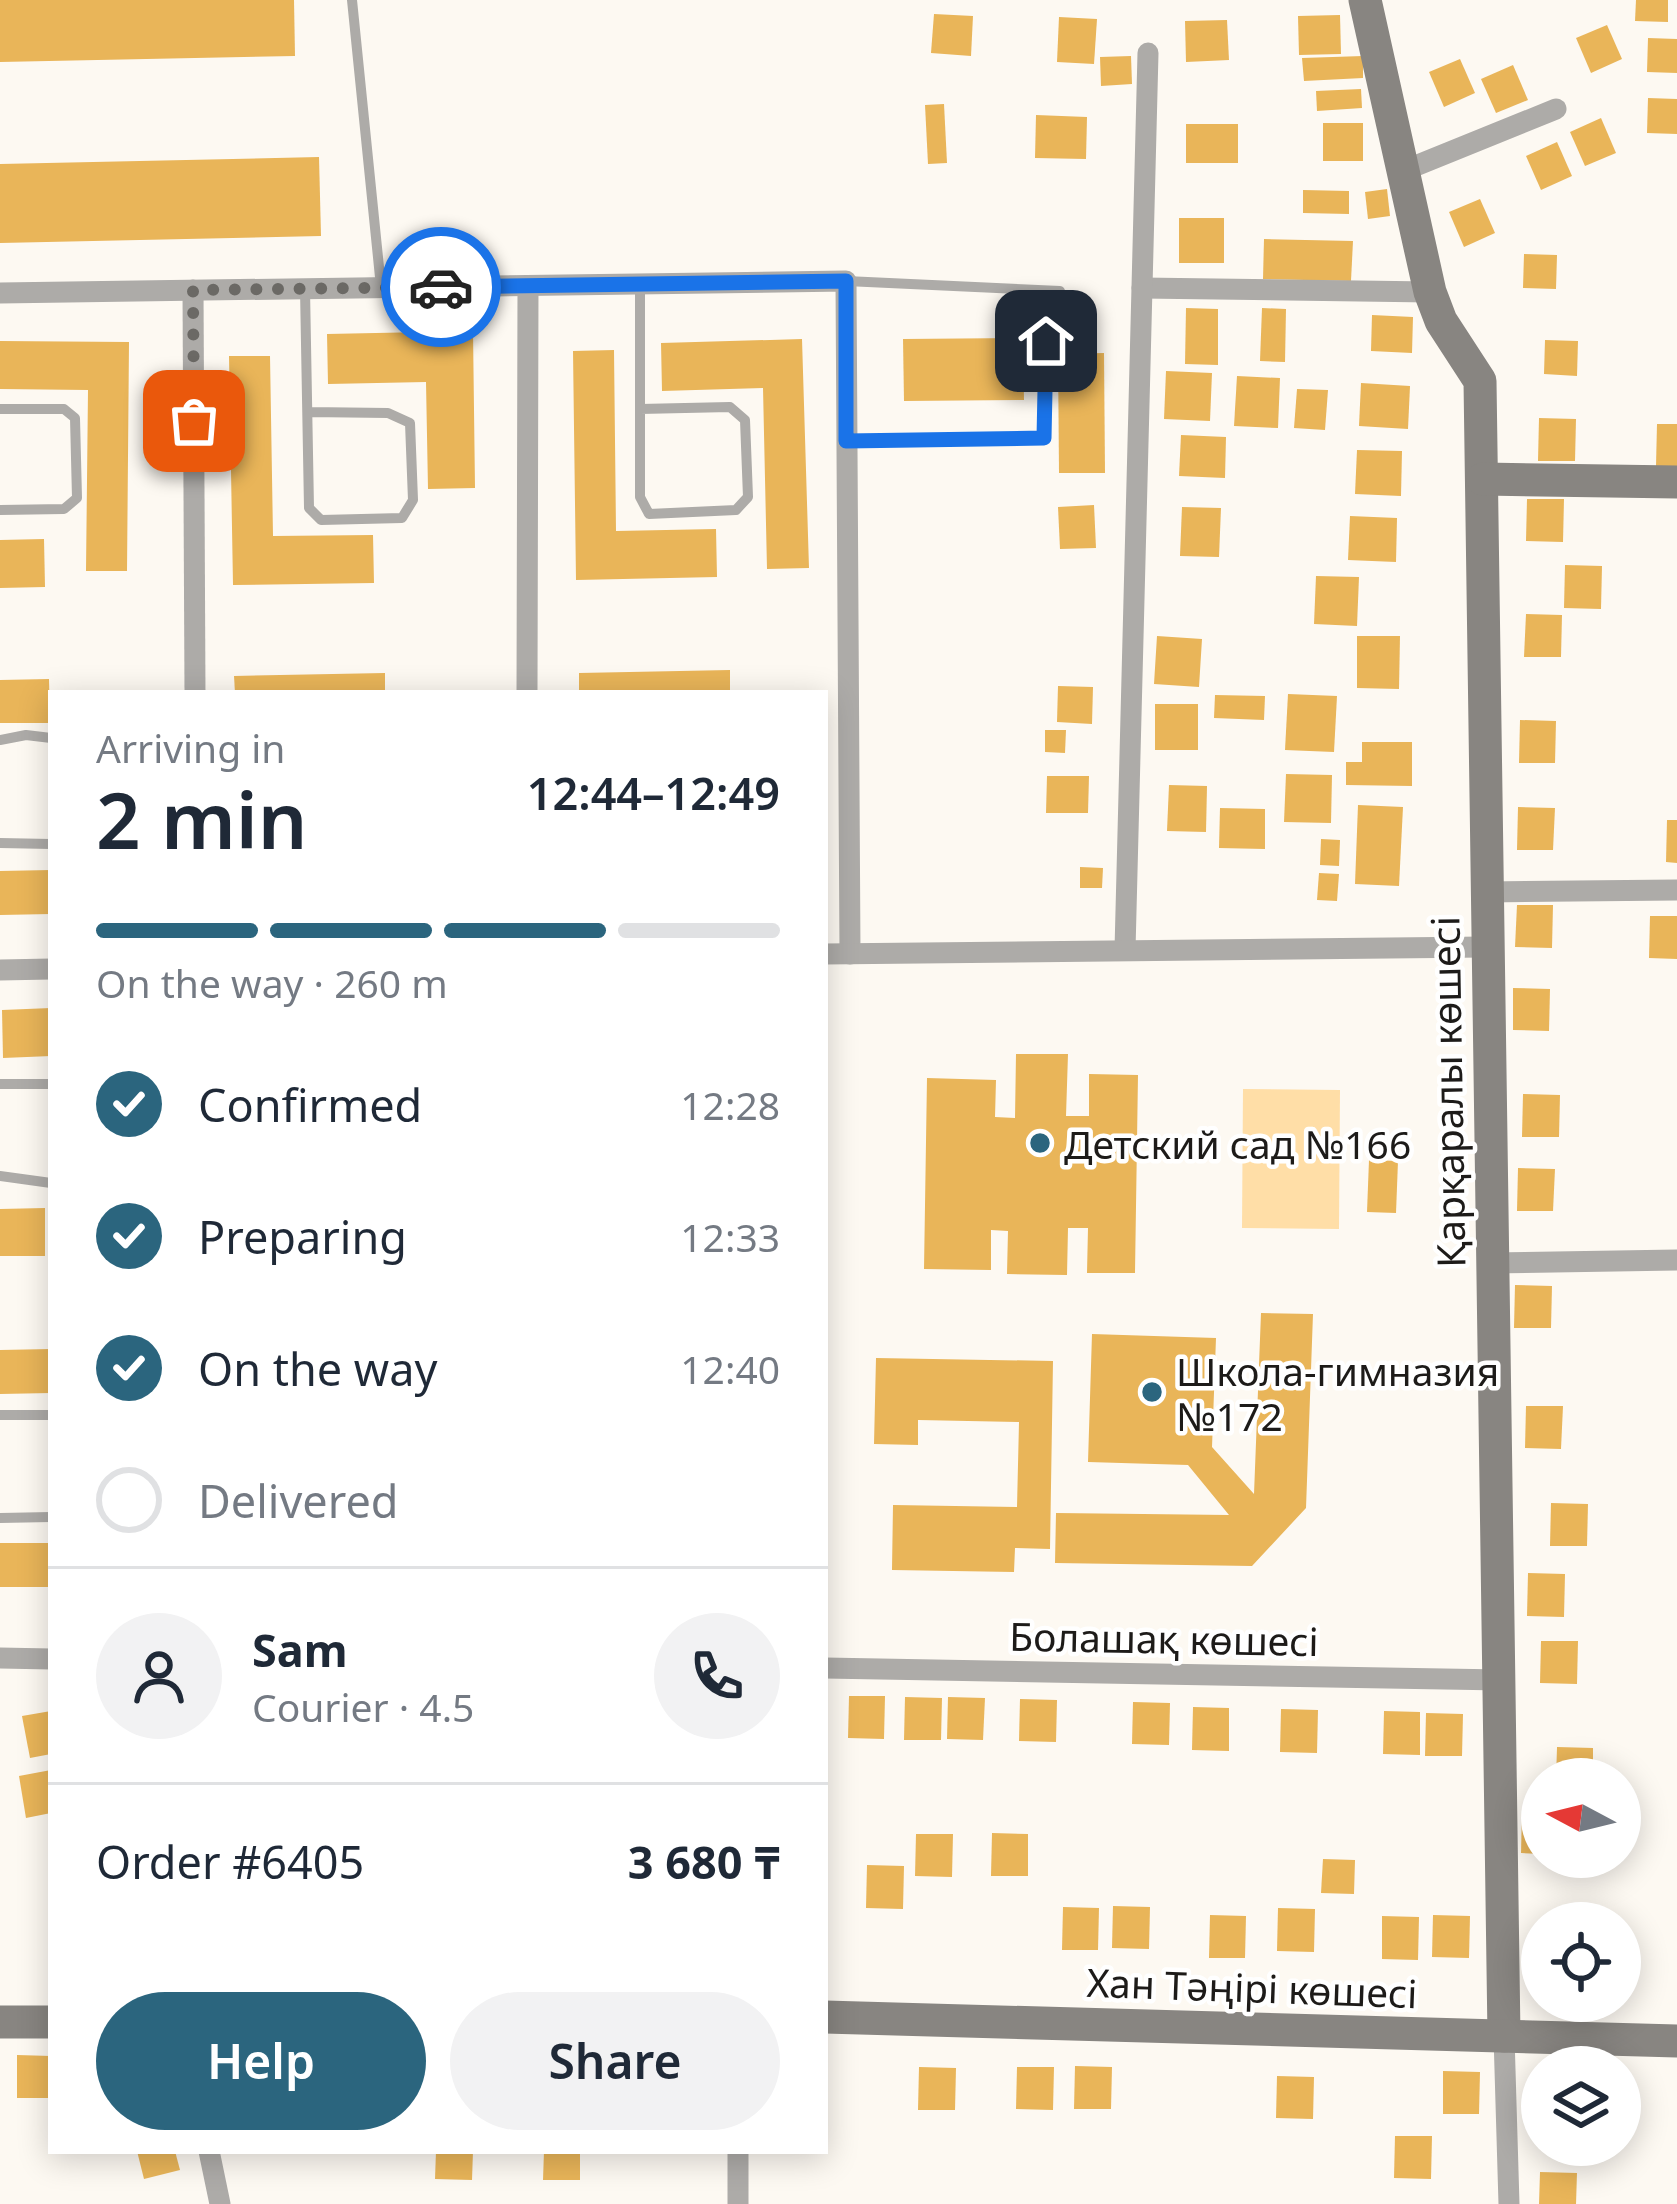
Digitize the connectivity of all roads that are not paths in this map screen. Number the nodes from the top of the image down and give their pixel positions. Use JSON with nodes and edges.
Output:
{"nodes":[{"id":1,"x":352,"y":0,"type":"edge"},
{"id":2,"x":1365,"y":0,"type":"edge"},
{"id":3,"x":1148,"y":53,"type":"dead end"},
{"id":4,"x":1556,"y":109,"type":"dead end"},
{"id":5,"x":1403,"y":171,"type":"junction"},
{"id":6,"x":846,"y":281,"type":"junction"},
{"id":7,"x":640,"y":284,"type":"junction"},
{"id":8,"x":528,"y":286,"type":"junction"},
{"id":9,"x":381,"y":287,"type":"junction"},
{"id":10,"x":1142,"y":288,"type":"junction"},
{"id":11,"x":305,"y":289,"type":"junction"},
{"id":12,"x":193,"y":290,"type":"junction"},
{"id":13,"x":1060,"y":291,"type":"dead end"},
{"id":14,"x":0,"y":292,"type":"edge"},
{"id":15,"x":1430,"y":292,"type":"junction"},
{"id":16,"x":1046,"y":341,"type":"dead end"},
{"id":17,"x":0,"y":409,"type":"edge"},
{"id":18,"x":640,"y":409,"type":"junction"},
{"id":19,"x":309,"y":412,"type":"junction"},
{"id":20,"x":846,"y":441,"type":"junction"},
{"id":21,"x":1483,"y":479,"type":"junction"},
{"id":22,"x":1677,"y":482,"type":"edge"},
{"id":23,"x":0,"y":510,"type":"edge"},
{"id":24,"x":195,"y":690,"type":"edge"},
{"id":25,"x":527,"y":690,"type":"edge"},
{"id":26,"x":48,"y":738,"type":"edge"},
{"id":27,"x":0,"y":740,"type":"edge"},
{"id":28,"x":0,"y":843,"type":"edge"},
{"id":29,"x":48,"y":844,"type":"edge"},
{"id":30,"x":1677,"y":890,"type":"edge"},
{"id":31,"x":1486,"y":892,"type":"junction"},
{"id":32,"x":1486,"y":947,"type":"junction"},
{"id":33,"x":1125,"y":950,"type":"junction"},
{"id":34,"x":850,"y":954,"type":"junction"},
{"id":35,"x":828,"y":955,"type":"edge"},
{"id":36,"x":48,"y":969,"type":"edge"},
{"id":37,"x":0,"y":970,"type":"edge"},
{"id":38,"x":0,"y":1084,"type":"edge"},
{"id":39,"x":48,"y":1084,"type":"edge"},
{"id":40,"x":0,"y":1176,"type":"edge"},
{"id":41,"x":48,"y":1183,"type":"edge"},
{"id":42,"x":1677,"y":1260,"type":"edge"},
{"id":43,"x":1490,"y":1263,"type":"junction"},
{"id":44,"x":0,"y":1415,"type":"edge"},
{"id":45,"x":48,"y":1415,"type":"edge"},
{"id":46,"x":48,"y":1517,"type":"edge"},
{"id":47,"x":0,"y":1518,"type":"edge"},
{"id":48,"x":0,"y":1658,"type":"edge"},
{"id":49,"x":48,"y":1659,"type":"edge"},
{"id":50,"x":828,"y":1668,"type":"edge"},
{"id":51,"x":1502,"y":1680,"type":"junction"},
{"id":52,"x":828,"y":2017,"type":"edge"},
{"id":53,"x":0,"y":2022,"type":"edge"},
{"id":54,"x":48,"y":2022,"type":"edge"},
{"id":55,"x":1504,"y":2036,"type":"junction"},
{"id":56,"x":1677,"y":2041,"type":"edge"},
{"id":57,"x":210,"y":2154,"type":"edge"},
{"id":58,"x":738,"y":2154,"type":"edge"},
{"id":59,"x":220,"y":2204,"type":"edge"},
{"id":60,"x":737,"y":2204,"type":"edge"},
{"id":61,"x":1509,"y":2204,"type":"edge"}],
"edges":[{"from":1,"to":9,"type":"lane"},
{"from":2,"to":5,"type":"street","name":"Қарқаралы көшесі"},
{"from":3,"to":10,"type":"street"},
{"from":4,"to":5,"type":"street"},
{"from":5,"to":15,"type":"street","name":"Қарқаралы көшесі"},
{"from":6,"to":7,"type":"street"},
{"from":6,"to":13,"type":"lane"},
{"from":6,"to":20,"type":"street"},
{"from":7,"to":8,"type":"street"},
{"from":7,"to":18,"type":"lane"},
{"from":8,"to":9,"type":"street"},
{"from":8,"to":25,"type":"street"},
{"from":9,"to":11,"type":"street"},
{"from":10,"to":15,"type":"street"},
{"from":10,"to":33,"type":"street"},
{"from":11,"to":12,"type":"street"},
{"from":11,"to":19,"type":"lane"},
{"from":12,"to":14,"type":"street"},
{"from":12,"to":24,"type":"street"},
{"from":15,"to":21,"type":"street","name":"Қарқаралы көшесі"},
{"from":16,"to":20,"type":"lane"},
{"from":17,"to":23,"type":"lane"},
{"from":18,"to":18,"type":"lane"},
{"from":19,"to":19,"type":"lane"},
{"from":20,"to":34,"type":"street"},
{"from":21,"to":22,"type":"street"},
{"from":21,"to":31,"type":"street","name":"Қарқаралы көшесі"},
{"from":26,"to":27,"type":"lane"},
{"from":28,"to":29,"type":"lane"},
{"from":30,"to":31,"type":"street"},
{"from":31,"to":32,"type":"street","name":"Қарқаралы көшесі"},
{"from":32,"to":33,"type":"street"},
{"from":32,"to":43,"type":"street","name":"Қарқаралы көшесі"},
{"from":33,"to":34,"type":"street"},
{"from":34,"to":35,"type":"street"},
{"from":36,"to":37,"type":"street"},
{"from":38,"to":39,"type":"lane"},
{"from":40,"to":41,"type":"lane"},
{"from":42,"to":43,"type":"street"},
{"from":43,"to":51,"type":"street","name":"Қарқаралы көшесі"},
{"from":44,"to":45,"type":"lane"},
{"from":46,"to":47,"type":"lane"},
{"from":48,"to":49,"type":"street"},
{"from":50,"to":51,"type":"street","name":"Болашақ көшесі"},
{"from":51,"to":55,"type":"street","name":"Қарқаралы көшесі"},
{"from":52,"to":55,"type":"street","name":"Хан Тәңірі көшесі"},
{"from":53,"to":54,"type":"street"},
{"from":55,"to":56,"type":"street","name":"Хан Тәңірі көшесі"},
{"from":55,"to":61,"type":"street","name":"Қарқаралы көшесі"},
{"from":57,"to":59,"type":"street"},
{"from":58,"to":60,"type":"street"}]}
